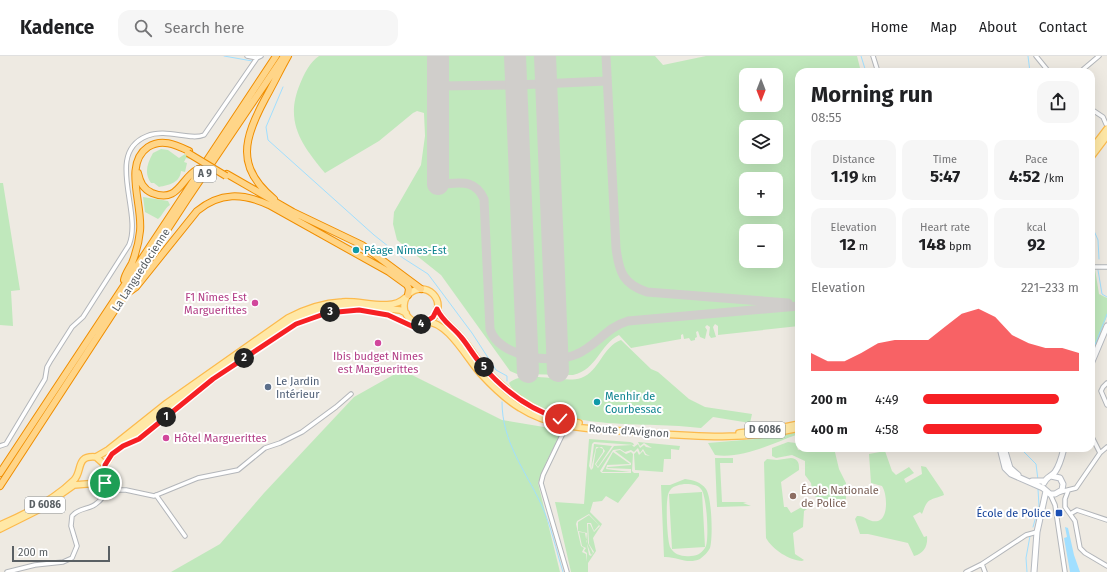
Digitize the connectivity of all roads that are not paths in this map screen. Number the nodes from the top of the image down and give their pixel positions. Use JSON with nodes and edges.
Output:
{"nodes":[{"id":1,"x":247,"y":56,"type":"edge"},
{"id":2,"x":276,"y":56,"type":"edge"},
{"id":3,"x":284,"y":56,"type":"edge"},
{"id":4,"x":288,"y":56,"type":"edge"},
{"id":5,"x":873,"y":56,"type":"edge"},
{"id":6,"x":1036,"y":56,"type":"edge"},
{"id":7,"x":1098,"y":56,"type":"edge"},
{"id":8,"x":259,"y":57,"type":"edge"},
{"id":9,"x":877,"y":68,"type":"edge"},
{"id":10,"x":1046,"y":68,"type":"edge"},
{"id":11,"x":1084,"y":68,"type":"edge"},
{"id":12,"x":1095,"y":112,"type":"edge"},
{"id":13,"x":1106,"y":126,"type":"edge"},
{"id":14,"x":1107,"y":136,"type":"edge"},
{"id":15,"x":1095,"y":144,"type":"edge"},
{"id":16,"x":188,"y":152,"type":"junction"},
{"id":17,"x":1095,"y":152,"type":"edge"},
{"id":18,"x":202,"y":166,"type":"junction"},
{"id":19,"x":307,"y":222,"type":"junction"},
{"id":20,"x":1095,"y":267,"type":"edge"},
{"id":21,"x":1107,"y":267,"type":"edge"},
{"id":22,"x":124,"y":285,"type":"junction"},
{"id":23,"x":421,"y":289,"type":"junction"},
{"id":24,"x":127,"y":293,"type":"junction"},
{"id":25,"x":407,"y":297,"type":"junction"},
{"id":26,"x":437,"y":309,"type":"junction"},
{"id":27,"x":406,"y":313,"type":"junction"},
{"id":28,"x":424,"y":322,"type":"junction"},
{"id":29,"x":1107,"y":326,"type":"edge"},
{"id":30,"x":1095,"y":354,"type":"edge"},
{"id":31,"x":1107,"y":383,"type":"edge"},
{"id":32,"x":351,"y":394,"type":"dead end"},
{"id":33,"x":1107,"y":405,"type":"edge"},
{"id":34,"x":567,"y":425,"type":"junction"},
{"id":35,"x":795,"y":425,"type":"edge"},
{"id":36,"x":795,"y":429,"type":"edge"},
{"id":37,"x":1095,"y":443,"type":"edge"},
{"id":38,"x":0,"y":446,"type":"edge"},
{"id":39,"x":1107,"y":447,"type":"edge"},
{"id":40,"x":119,"y":449,"type":"junction"},
{"id":41,"x":1001,"y":452,"type":"edge"},
{"id":42,"x":1005,"y":452,"type":"edge"},
{"id":43,"x":1063,"y":452,"type":"edge"},
{"id":44,"x":1100,"y":452,"type":"junction"},
{"id":45,"x":96,"y":457,"type":"junction"},
{"id":46,"x":105,"y":465,"type":"junction"},
{"id":47,"x":1059,"y":466,"type":"junction"},
{"id":48,"x":78,"y":472,"type":"junction"},
{"id":49,"x":0,"y":473,"type":"edge"},
{"id":50,"x":1051,"y":476,"type":"junction"},
{"id":51,"x":104,"y":478,"type":"junction"},
{"id":52,"x":1060,"y":478,"type":"junction"},
{"id":53,"x":1044,"y":481,"type":"junction"},
{"id":54,"x":91,"y":484,"type":"junction"},
{"id":55,"x":1063,"y":484,"type":"junction"},
{"id":56,"x":0,"y":486,"type":"edge"},
{"id":57,"x":110,"y":490,"type":"junction"},
{"id":58,"x":1068,"y":491,"type":"junction"},
{"id":59,"x":105,"y":492,"type":"junction"},
{"id":60,"x":1048,"y":492,"type":"junction"},
{"id":61,"x":1059,"y":493,"type":"junction"},
{"id":62,"x":156,"y":495,"type":"junction"},
{"id":63,"x":1055,"y":505,"type":"junction"},
{"id":64,"x":1070,"y":514,"type":"junction"},
{"id":65,"x":1107,"y":520,"type":"edge"},
{"id":66,"x":0,"y":525,"type":"edge"},
{"id":67,"x":0,"y":529,"type":"edge"},
{"id":68,"x":1037,"y":532,"type":"junction"},
{"id":69,"x":185,"y":536,"type":"dead end"},
{"id":70,"x":982,"y":564,"type":"junction"},
{"id":71,"x":1107,"y":566,"type":"edge"},
{"id":72,"x":7,"y":572,"type":"edge"},
{"id":73,"x":567,"y":572,"type":"edge"},
{"id":74,"x":966,"y":572,"type":"edge"},
{"id":75,"x":985,"y":572,"type":"edge"},
{"id":76,"x":1034,"y":572,"type":"edge"},
{"id":77,"x":1065,"y":572,"type":"edge"}],
"edges":[{"from":1,"to":8,"type":"street"},
{"from":2,"to":18,"type":"highway","name":"La Languedocienne","number":"A 9"},
{"from":3,"to":24,"type":"highway","name":"La Languedocienne","number":"A 9"},
{"from":4,"to":19,"type":"highway"},
{"from":5,"to":9,"type":"street"},
{"from":6,"to":10,"type":"street"},
{"from":7,"to":11,"type":"street"},
{"from":8,"to":38,"type":"street"},
{"from":12,"to":13,"type":"street"},
{"from":13,"to":15,"type":"main road"},
{"from":14,"to":17,"type":"main road"},
{"from":16,"to":18,"type":"highway"},
{"from":16,"to":19,"type":"highway","bridge":true},
{"from":16,"to":22,"type":"highway"},
{"from":18,"to":22,"type":"highway","name":"La Languedocienne","number":"A 9"},
{"from":19,"to":23,"type":"highway"},
{"from":19,"to":24,"type":"highway"},
{"from":19,"to":25,"type":"highway"},
{"from":20,"to":21,"type":"street"},
{"from":22,"to":49,"type":"highway","name":"La Languedocienne","number":"A 9"},
{"from":23,"to":25,"type":"main road"},
{"from":23,"to":26,"type":"main road"},
{"from":24,"to":56,"type":"highway","name":"La Languedocienne","number":"A 9"},
{"from":25,"to":27,"type":"main road"},
{"from":25,"to":45,"type":"main road"},
{"from":26,"to":28,"type":"main road"},
{"from":26,"to":35,"type":"main road","name":"Route d'Avignon","number":"D 6086"},
{"from":27,"to":28,"type":"main road"},
{"from":27,"to":40,"type":"main road"},
{"from":28,"to":34,"type":"main road","name":"Route d'Avignon","number":"D 6086"},
{"from":28,"to":40,"type":"street"},
{"from":29,"to":30,"type":"street"},
{"from":31,"to":33,"type":"street"},
{"from":32,"to":62,"type":"street"},
{"from":34,"to":36,"type":"main road","name":"Route d'Avignon","number":"D 6086"},
{"from":34,"to":73,"type":"street"},
{"from":37,"to":44,"type":"street"},
{"from":39,"to":44,"type":"street"},
{"from":40,"to":46,"type":"main road"},
{"from":41,"to":60,"type":"street"},
{"from":42,"to":53,"type":"street"},
{"from":43,"to":47,"type":"street"},
{"from":44,"to":58,"type":"street"},
{"from":45,"to":46,"type":"main road"},
{"from":45,"to":48,"type":"main road"},
{"from":46,"to":51,"type":"main road"},
{"from":47,"to":50,"type":"street"},
{"from":47,"to":52,"type":"street"},
{"from":48,"to":54,"type":"main road"},
{"from":48,"to":66,"type":"main road","number":"D 6086"},
{"from":50,"to":52,"type":"street"},
{"from":50,"to":53,"type":"street"},
{"from":51,"to":54,"type":"main road"},
{"from":51,"to":57,"type":"street"},
{"from":52,"to":55,"type":"street"},
{"from":53,"to":60,"type":"street"},
{"from":54,"to":59,"type":"street"},
{"from":54,"to":67,"type":"main road","number":"D 6086"},
{"from":55,"to":58,"type":"street"},
{"from":55,"to":61,"type":"street"},
{"from":57,"to":59,"type":"street"},
{"from":57,"to":62,"type":"street"},
{"from":58,"to":61,"type":"street"},
{"from":58,"to":64,"type":"street"},
{"from":59,"to":72,"type":"street"},
{"from":60,"to":61,"type":"street"},
{"from":60,"to":63,"type":"street"},
{"from":60,"to":68,"type":"street"},
{"from":61,"to":63,"type":"street"},
{"from":62,"to":69,"type":"street"},
{"from":63,"to":77,"type":"street"},
{"from":64,"to":65,"type":"street"},
{"from":64,"to":71,"type":"street"},
{"from":68,"to":70,"type":"street"},
{"from":68,"to":76,"type":"street"},
{"from":70,"to":74,"type":"street"},
{"from":70,"to":75,"type":"street"}]}
